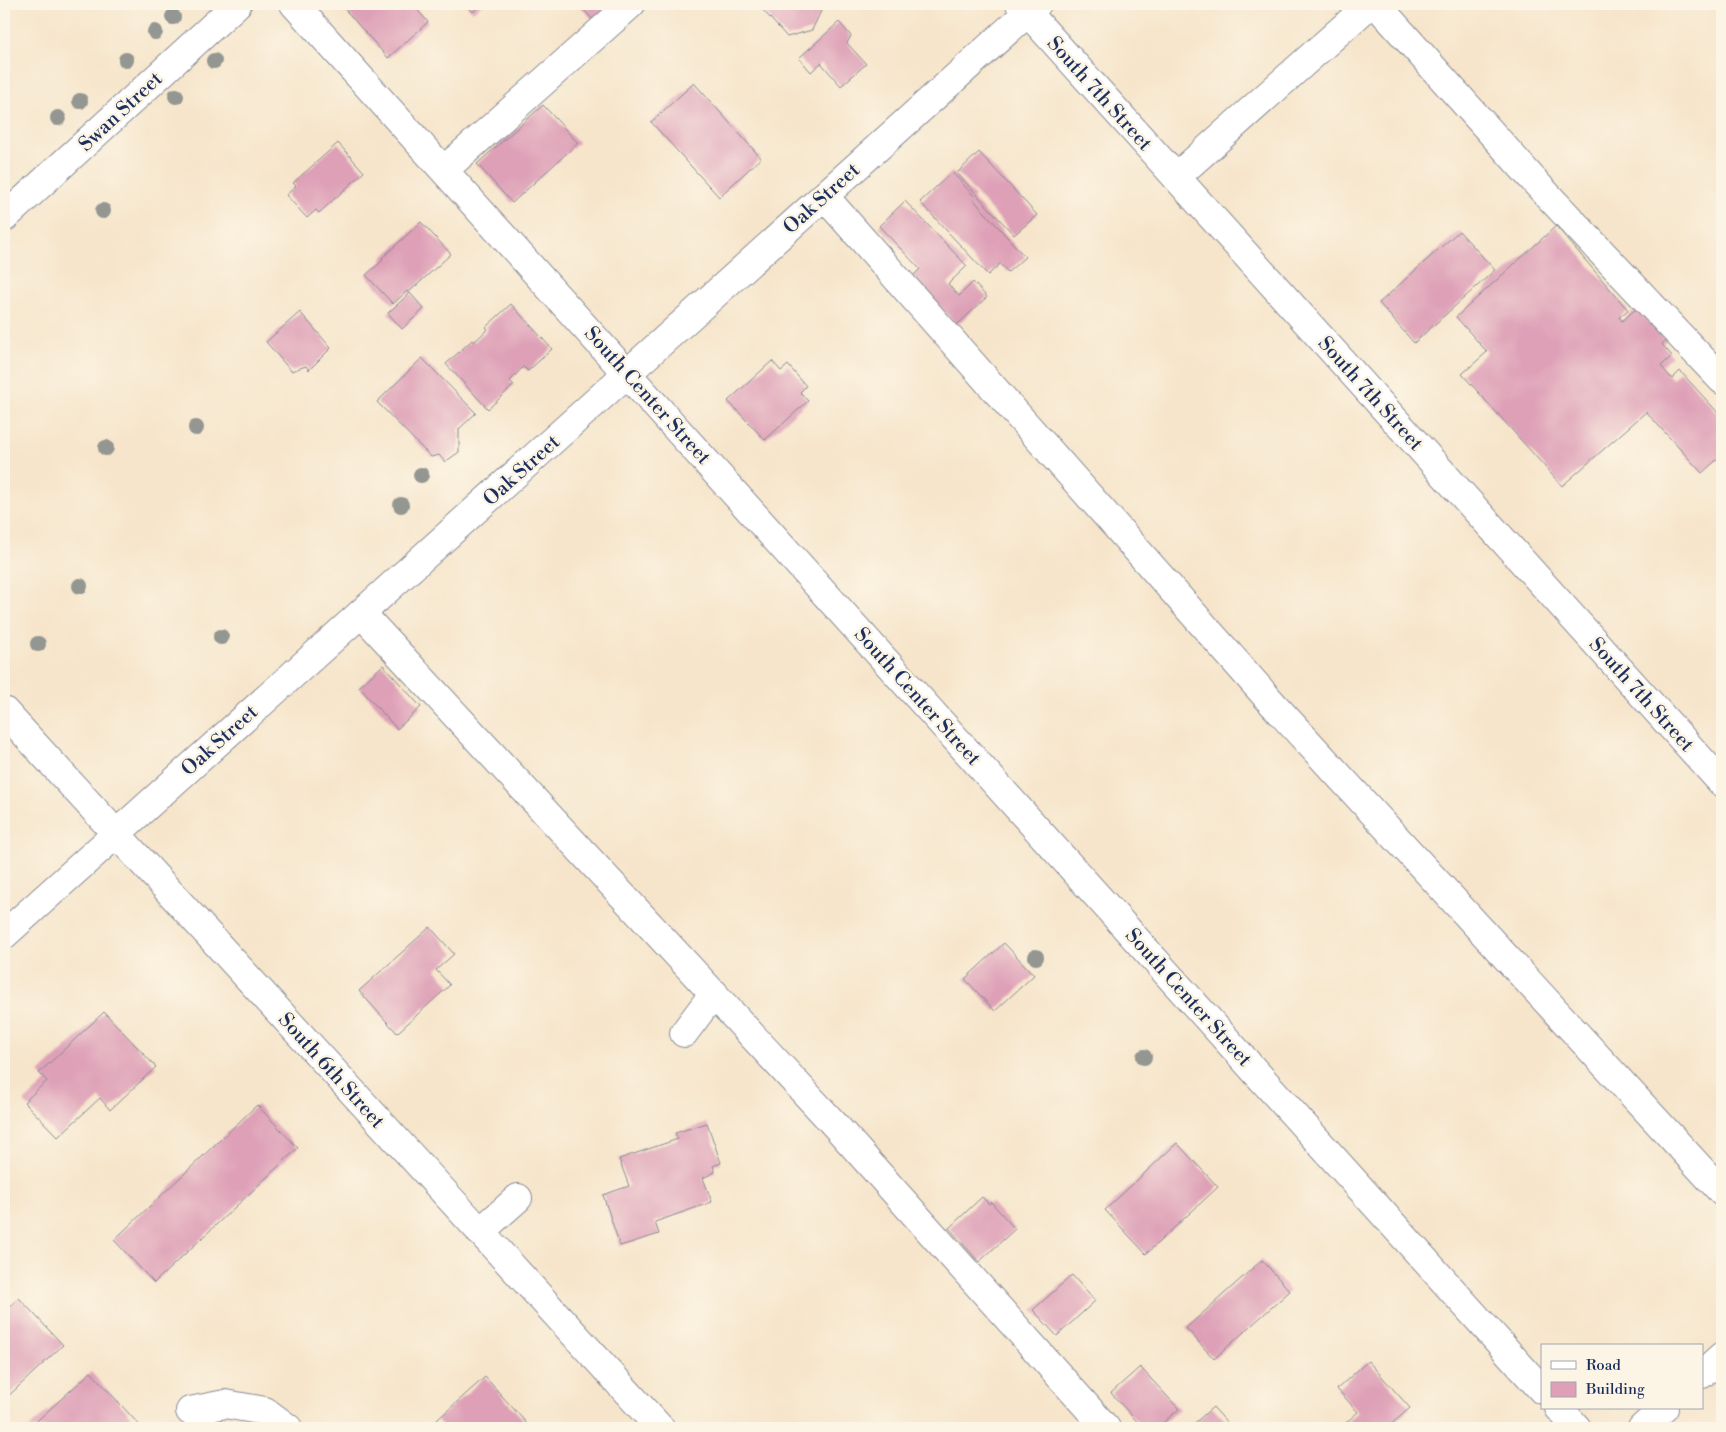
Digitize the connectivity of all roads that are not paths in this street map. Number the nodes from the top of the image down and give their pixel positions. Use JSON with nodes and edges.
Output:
{"nodes":[{"id":1,"x":237,"y":4,"type":"edge"},
{"id":2,"x":294,"y":4,"type":"edge"},
{"id":3,"x":631,"y":4,"type":"edge"},
{"id":4,"x":1370,"y":4,"type":"edge"},
{"id":5,"x":1376,"y":4,"type":"edge"},
{"id":6,"x":1028,"y":6,"type":"edge"},
{"id":7,"x":444,"y":170,"type":"junction"},
{"id":8,"x":1176,"y":177,"type":"junction"},
{"id":9,"x":824,"y":196,"type":"junction"},
{"id":10,"x":4,"y":218,"type":"edge"},
{"id":11,"x":628,"y":373,"type":"junction"},
{"id":12,"x":1722,"y":380,"type":"edge"},
{"id":13,"x":361,"y":612,"type":"junction"},
{"id":14,"x":4,"y":711,"type":"edge"},
{"id":15,"x":1722,"y":783,"type":"edge"},
{"id":16,"x":116,"y":833,"type":"junction"},
{"id":17,"x":4,"y":935,"type":"edge"},
{"id":18,"x":714,"y":993,"type":"junction"},
{"id":19,"x":684,"y":1033,"type":"dead end"},
{"id":20,"x":1722,"y":1192,"type":"edge"},
{"id":21,"x":518,"y":1198,"type":"dead end"},
{"id":22,"x":480,"y":1232,"type":"junction"},
{"id":23,"x":1722,"y":1356,"type":"edge"},
{"id":24,"x":1704,"y":1372,"type":"edge"},
{"id":25,"x":1541,"y":1389,"type":"edge"},
{"id":26,"x":1561,"y":1410,"type":"edge"},
{"id":27,"x":1662,"y":1410,"type":"edge"},
{"id":28,"x":190,"y":1411,"type":"dead end"},
{"id":29,"x":288,"y":1428,"type":"edge"},
{"id":30,"x":660,"y":1428,"type":"edge"},
{"id":31,"x":1106,"y":1428,"type":"edge"},
{"id":32,"x":1577,"y":1428,"type":"edge"},
{"id":33,"x":1642,"y":1428,"type":"edge"}],
"edges":[{"from":1,"to":10,"type":"street","name":"Swan Street"},
{"from":2,"to":7,"type":"street","name":"South Center Street"},
{"from":3,"to":7,"type":"street"},
{"from":4,"to":8,"type":"street"},
{"from":5,"to":12,"type":"street"},
{"from":6,"to":8,"type":"street","name":"South 7th Street"},
{"from":6,"to":9,"type":"street","name":"Oak Street"},
{"from":7,"to":11,"type":"street","name":"South Center Street"},
{"from":8,"to":15,"type":"street","name":"South 7th Street"},
{"from":9,"to":11,"type":"street","name":"Oak Street"},
{"from":9,"to":20,"type":"street"},
{"from":11,"to":13,"type":"street","name":"Oak Street"},
{"from":11,"to":25,"type":"street","name":"South Center Street"},
{"from":13,"to":16,"type":"street","name":"Oak Street"},
{"from":13,"to":18,"type":"street"},
{"from":14,"to":16,"type":"street","name":"South 6th Street"},
{"from":16,"to":17,"type":"street","name":"Oak Street"},
{"from":16,"to":22,"type":"street","name":"South 6th Street"},
{"from":18,"to":19,"type":"street"},
{"from":18,"to":31,"type":"street"},
{"from":21,"to":22,"type":"street"},
{"from":22,"to":30,"type":"street","name":"South 6th Street"},
{"from":23,"to":24,"type":"street"},
{"from":26,"to":32,"type":"street"},
{"from":27,"to":33,"type":"street"},
{"from":28,"to":29,"type":"street"}]}
